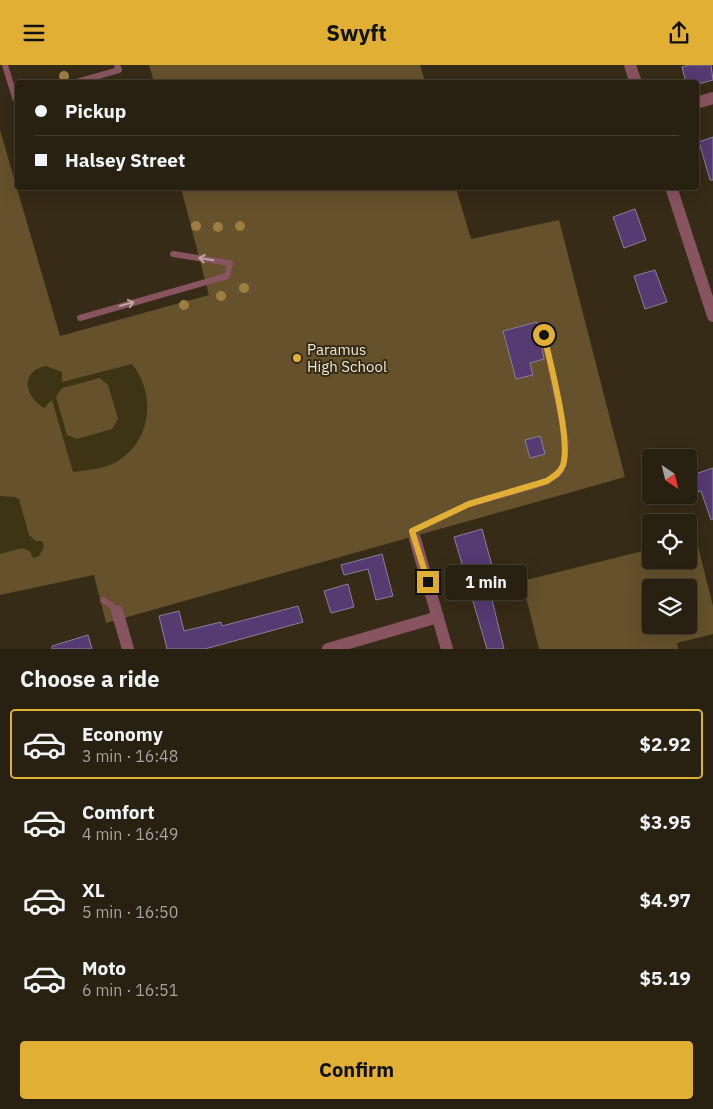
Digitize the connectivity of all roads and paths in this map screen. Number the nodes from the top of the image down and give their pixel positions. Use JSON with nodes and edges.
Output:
{"nodes":[{"id":1,"x":5,"y":65,"type":"edge"},
{"id":2,"x":117,"y":65,"type":"edge"},
{"id":3,"x":630,"y":65,"type":"edge"},
{"id":4,"x":84,"y":80,"type":"edge"},
{"id":5,"x":635,"y":80,"type":"edge"},
{"id":6,"x":15,"y":98,"type":"edge"},
{"id":7,"x":713,"y":98,"type":"edge"},
{"id":8,"x":699,"y":102,"type":"edge"},
{"id":9,"x":672,"y":190,"type":"edge"},
{"id":10,"x":173,"y":254,"type":"dead end"},
{"id":11,"x":713,"y":316,"type":"edge"},
{"id":12,"x":80,"y":318,"type":"dead end"},
{"id":13,"x":544,"y":335,"type":"dead end"},
{"id":14,"x":415,"y":539,"type":"joint"},
{"id":15,"x":103,"y":600,"type":"dead end"},
{"id":16,"x":117,"y":611,"type":"joint"},
{"id":17,"x":438,"y":617,"type":"junction"},
{"id":18,"x":128,"y":649,"type":"edge"},
{"id":19,"x":328,"y":649,"type":"edge"},
{"id":20,"x":446,"y":649,"type":"edge"}],
"edges":[{"from":1,"to":6,"type":"lane"},
{"from":2,"to":4,"type":"lane"},
{"from":3,"to":5,"type":"street"},
{"from":7,"to":8,"type":"street"},
{"from":9,"to":11,"type":"street"},
{"from":12,"to":10,"type":"lane","one_way":true},
{"from":13,"to":14,"type":"lane"},
{"from":14,"to":17,"type":"street"},
{"from":15,"to":16,"type":"lane"},
{"from":16,"to":18,"type":"street"},
{"from":17,"to":19,"type":"street"},
{"from":17,"to":20,"type":"street"}]}
